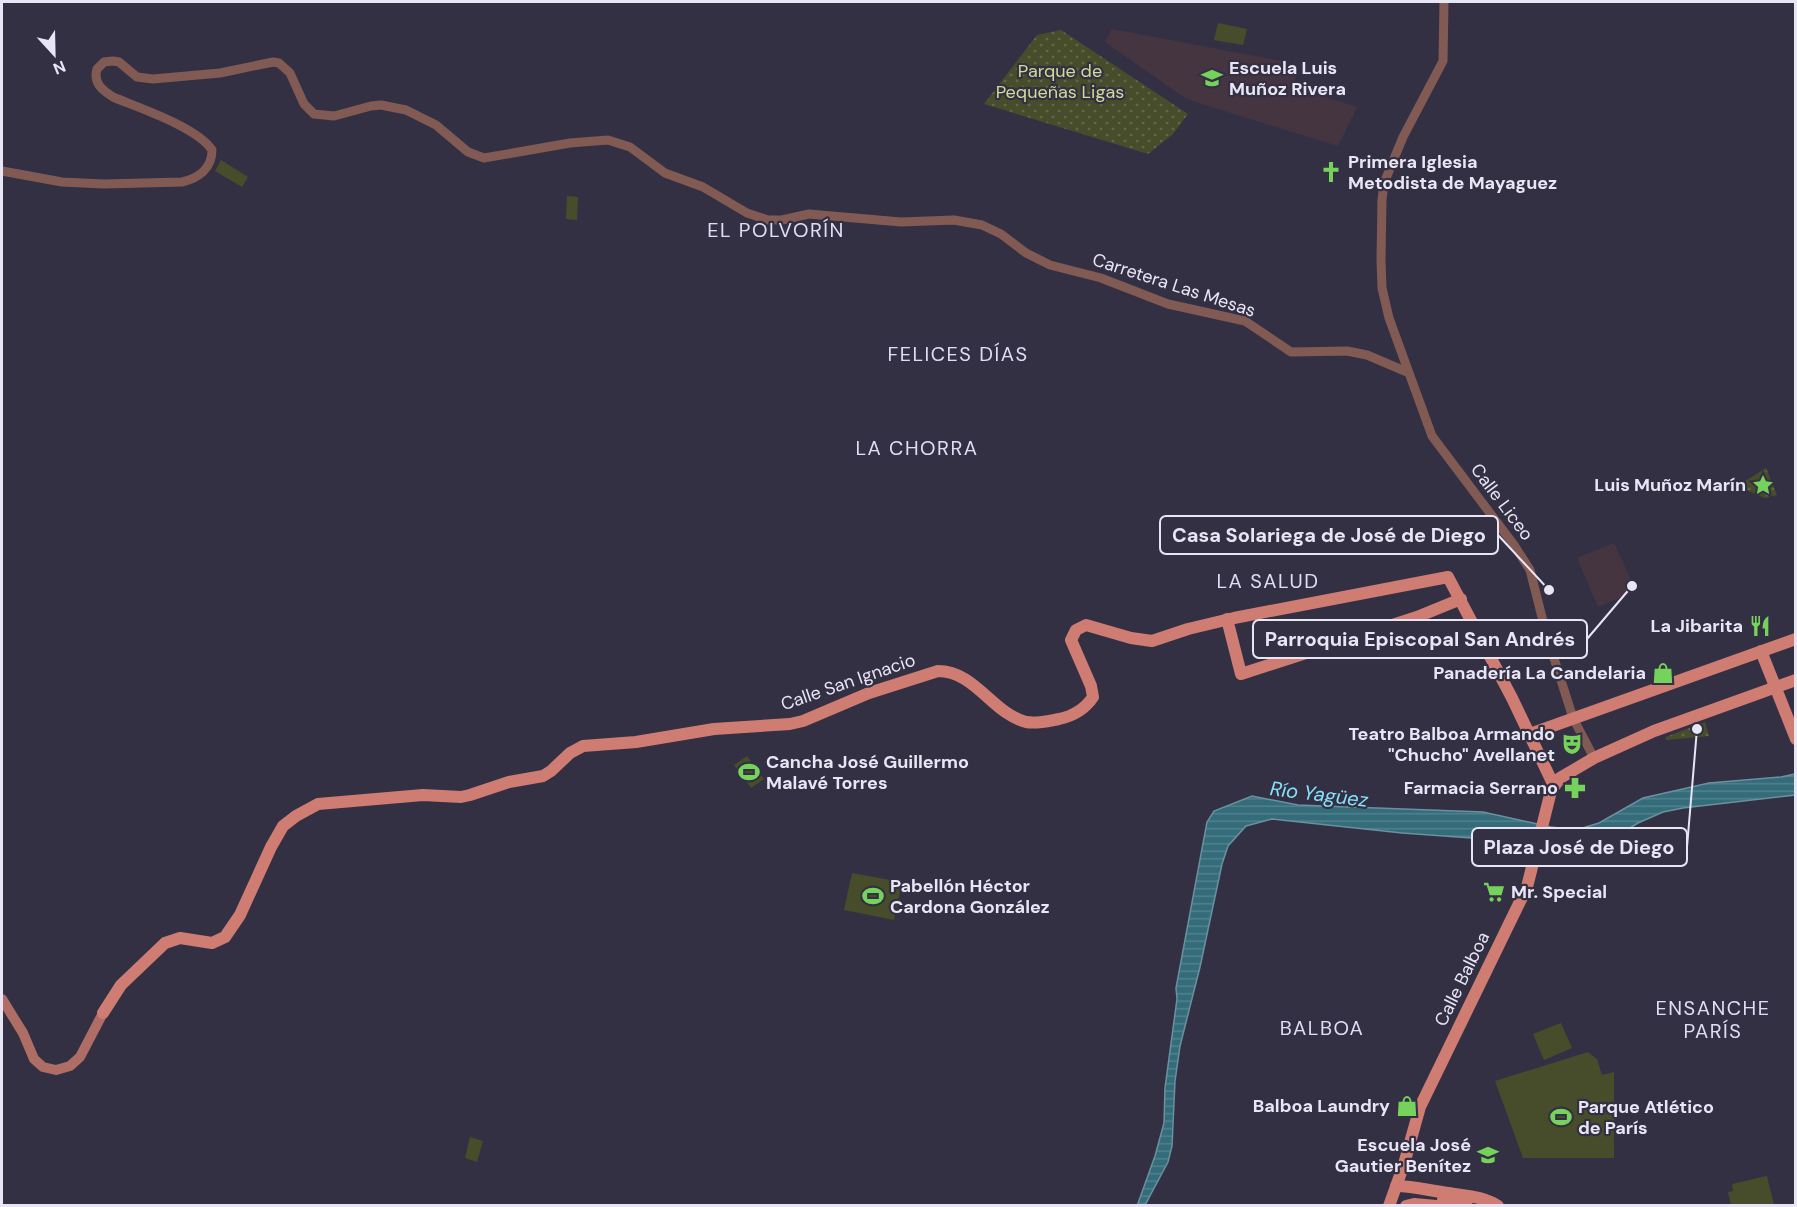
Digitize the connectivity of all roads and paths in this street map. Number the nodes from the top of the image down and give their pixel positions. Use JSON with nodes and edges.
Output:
{"nodes":[{"id":1,"x":1444,"y":2,"type":"edge"},
{"id":2,"x":2,"y":171,"type":"edge"},
{"id":3,"x":1407,"y":372,"type":"junction"},
{"id":4,"x":1461,"y":599,"type":"junction"},
{"id":5,"x":1227,"y":620,"type":"junction"},
{"id":6,"x":1796,"y":639,"type":"edge"},
{"id":7,"x":1761,"y":651,"type":"junction"},
{"id":8,"x":1796,"y":680,"type":"edge"},
{"id":9,"x":1775,"y":687,"type":"junction"},
{"id":10,"x":1573,"y":718,"type":"junction"},
{"id":11,"x":1530,"y":734,"type":"junction"},
{"id":12,"x":1796,"y":739,"type":"edge"},
{"id":13,"x":1594,"y":758,"type":"junction"},
{"id":14,"x":1554,"y":786,"type":"junction"},
{"id":15,"x":2,"y":999,"type":"edge"},
{"id":16,"x":103,"y":1013,"type":"joint"},
{"id":17,"x":1401,"y":1171,"type":"junction"},
{"id":18,"x":1402,"y":1186,"type":"junction"},
{"id":19,"x":1466,"y":1202,"type":"edge"},
{"id":20,"x":1389,"y":1206,"type":"edge"},
{"id":21,"x":1406,"y":1206,"type":"edge"},
{"id":22,"x":1436,"y":1206,"type":"edge"},
{"id":23,"x":1445,"y":1206,"type":"edge"},
{"id":24,"x":1498,"y":1206,"type":"edge"}],
"edges":[{"from":1,"to":3,"type":"street","name":"Calle Liceo"},
{"from":2,"to":3,"type":"street","name":"Carretera Las Mesas"},
{"from":3,"to":10,"type":"street","name":"Calle Liceo"},
{"from":4,"to":5,"type":"main road","name":"Calle San Ignacio"},
{"from":4,"to":5,"type":"main road"},
{"from":4,"to":11,"type":"main road"},
{"from":5,"to":16,"type":"main road","name":"Calle San Ignacio"},
{"from":6,"to":7,"type":"main road"},
{"from":7,"to":9,"type":"main road"},
{"from":7,"to":10,"type":"main road"},
{"from":8,"to":9,"type":"main road"},
{"from":9,"to":12,"type":"main road"},
{"from":9,"to":13,"type":"main road"},
{"from":10,"to":11,"type":"main road"},
{"from":10,"to":13,"type":"street","name":"Calle Liceo"},
{"from":11,"to":14,"type":"main road"},
{"from":13,"to":14,"type":"main road"},
{"from":14,"to":17,"type":"main road","name":"Calle Balboa"},
{"from":15,"to":16,"type":"main road"},
{"from":17,"to":18,"type":"main road","name":"Calle Balboa"},
{"from":17,"to":19,"type":"main road"},
{"from":18,"to":19,"type":"main road"},
{"from":18,"to":20,"type":"main road","name":"Calle Balboa"},
{"from":19,"to":23,"type":"main road"},
{"from":19,"to":24,"type":"main road"},
{"from":21,"to":22,"type":"main road"}]}
